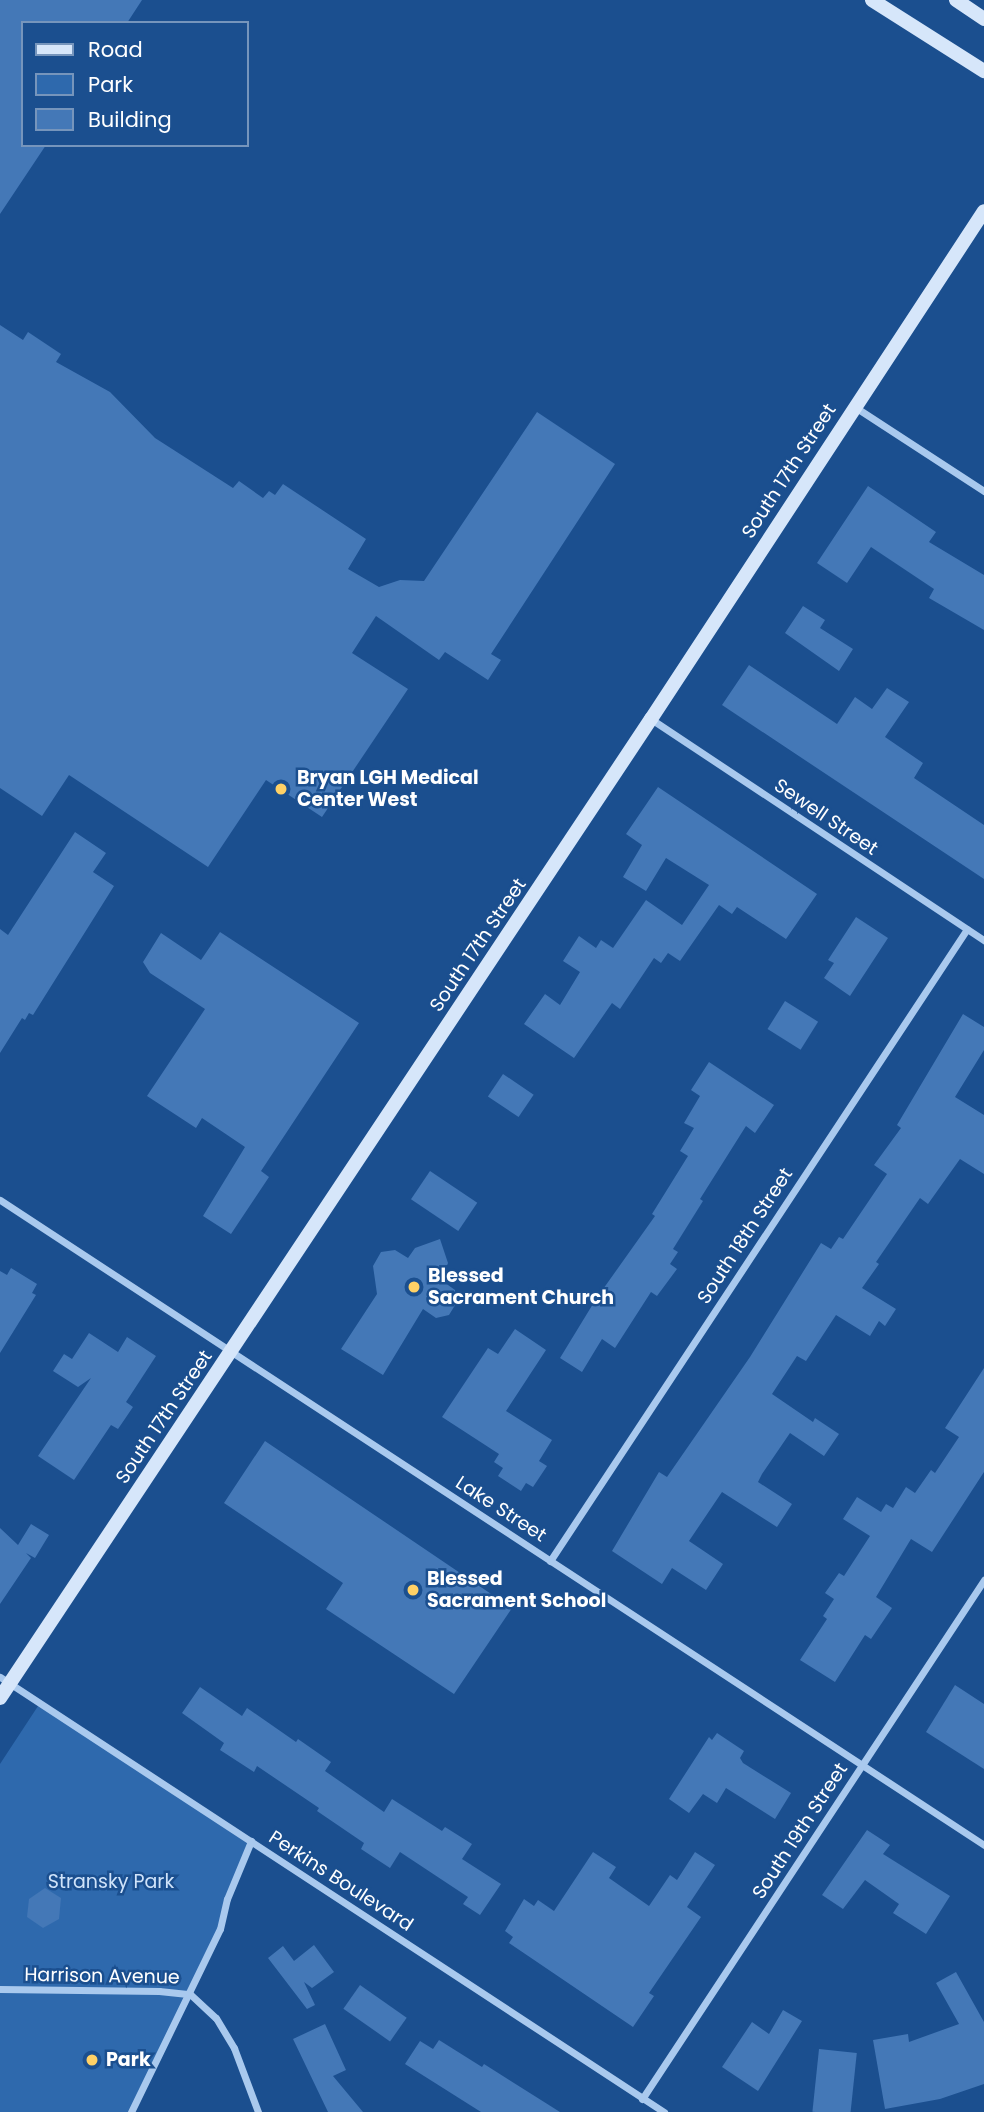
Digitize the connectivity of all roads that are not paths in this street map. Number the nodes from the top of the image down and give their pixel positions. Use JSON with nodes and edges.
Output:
{"nodes":[{"id":1,"x":872,"y":0,"type":"edge"},
{"id":2,"x":956,"y":0,"type":"edge"},
{"id":3,"x":984,"y":19,"type":"edge"},
{"id":4,"x":984,"y":71,"type":"edge"},
{"id":5,"x":984,"y":211,"type":"edge"},
{"id":6,"x":855,"y":406,"type":"junction"},
{"id":7,"x":984,"y":491,"type":"edge"},
{"id":8,"x":651,"y":719,"type":"junction"},
{"id":9,"x":967,"y":929,"type":"junction"},
{"id":10,"x":984,"y":940,"type":"edge"},
{"id":11,"x":0,"y":1200,"type":"edge"},
{"id":12,"x":230,"y":1352,"type":"junction"},
{"id":13,"x":550,"y":1560,"type":"junction"},
{"id":14,"x":984,"y":1580,"type":"edge"},
{"id":15,"x":5,"y":1680,"type":"edge"},
{"id":16,"x":0,"y":1698,"type":"edge"},
{"id":17,"x":862,"y":1765,"type":"junction"},
{"id":18,"x":251,"y":1842,"type":"junction"},
{"id":19,"x":984,"y":1845,"type":"edge"},
{"id":20,"x":0,"y":1990,"type":"edge"},
{"id":21,"x":190,"y":1994,"type":"junction"},
{"id":22,"x":642,"y":2099,"type":"junction"},
{"id":23,"x":131,"y":2112,"type":"edge"},
{"id":24,"x":258,"y":2112,"type":"edge"},
{"id":25,"x":664,"y":2112,"type":"edge"}],
"edges":[{"from":1,"to":4,"type":"main road"},
{"from":2,"to":3,"type":"main road"},
{"from":5,"to":6,"type":"main road","name":"South 17th Street"},
{"from":6,"to":7,"type":"street"},
{"from":6,"to":8,"type":"main road","name":"South 17th Street"},
{"from":8,"to":9,"type":"street","name":"Sewell Street"},
{"from":8,"to":12,"type":"main road","name":"South 17th Street"},
{"from":9,"to":10,"type":"street","name":"Sewell Street"},
{"from":9,"to":13,"type":"street","name":"South 18th Street"},
{"from":11,"to":12,"type":"street","name":"Lake Street"},
{"from":12,"to":13,"type":"street","name":"Lake Street"},
{"from":12,"to":15,"type":"main road","name":"South 17th Street"},
{"from":13,"to":17,"type":"street","name":"Lake Street"},
{"from":14,"to":17,"type":"street","name":"South 19th Street"},
{"from":15,"to":16,"type":"main road","name":"South 17th Street"},
{"from":15,"to":18,"type":"street","name":"Perkins Boulevard"},
{"from":17,"to":19,"type":"street","name":"Lake Street"},
{"from":17,"to":22,"type":"street","name":"South 19th Street"},
{"from":18,"to":21,"type":"street"},
{"from":18,"to":22,"type":"street","name":"Perkins Boulevard"},
{"from":20,"to":21,"type":"street","name":"Harrison Avenue"},
{"from":21,"to":23,"type":"street"},
{"from":21,"to":24,"type":"street","name":"Harrison Avenue"},
{"from":22,"to":25,"type":"street","name":"Perkins Boulevard"}]}
